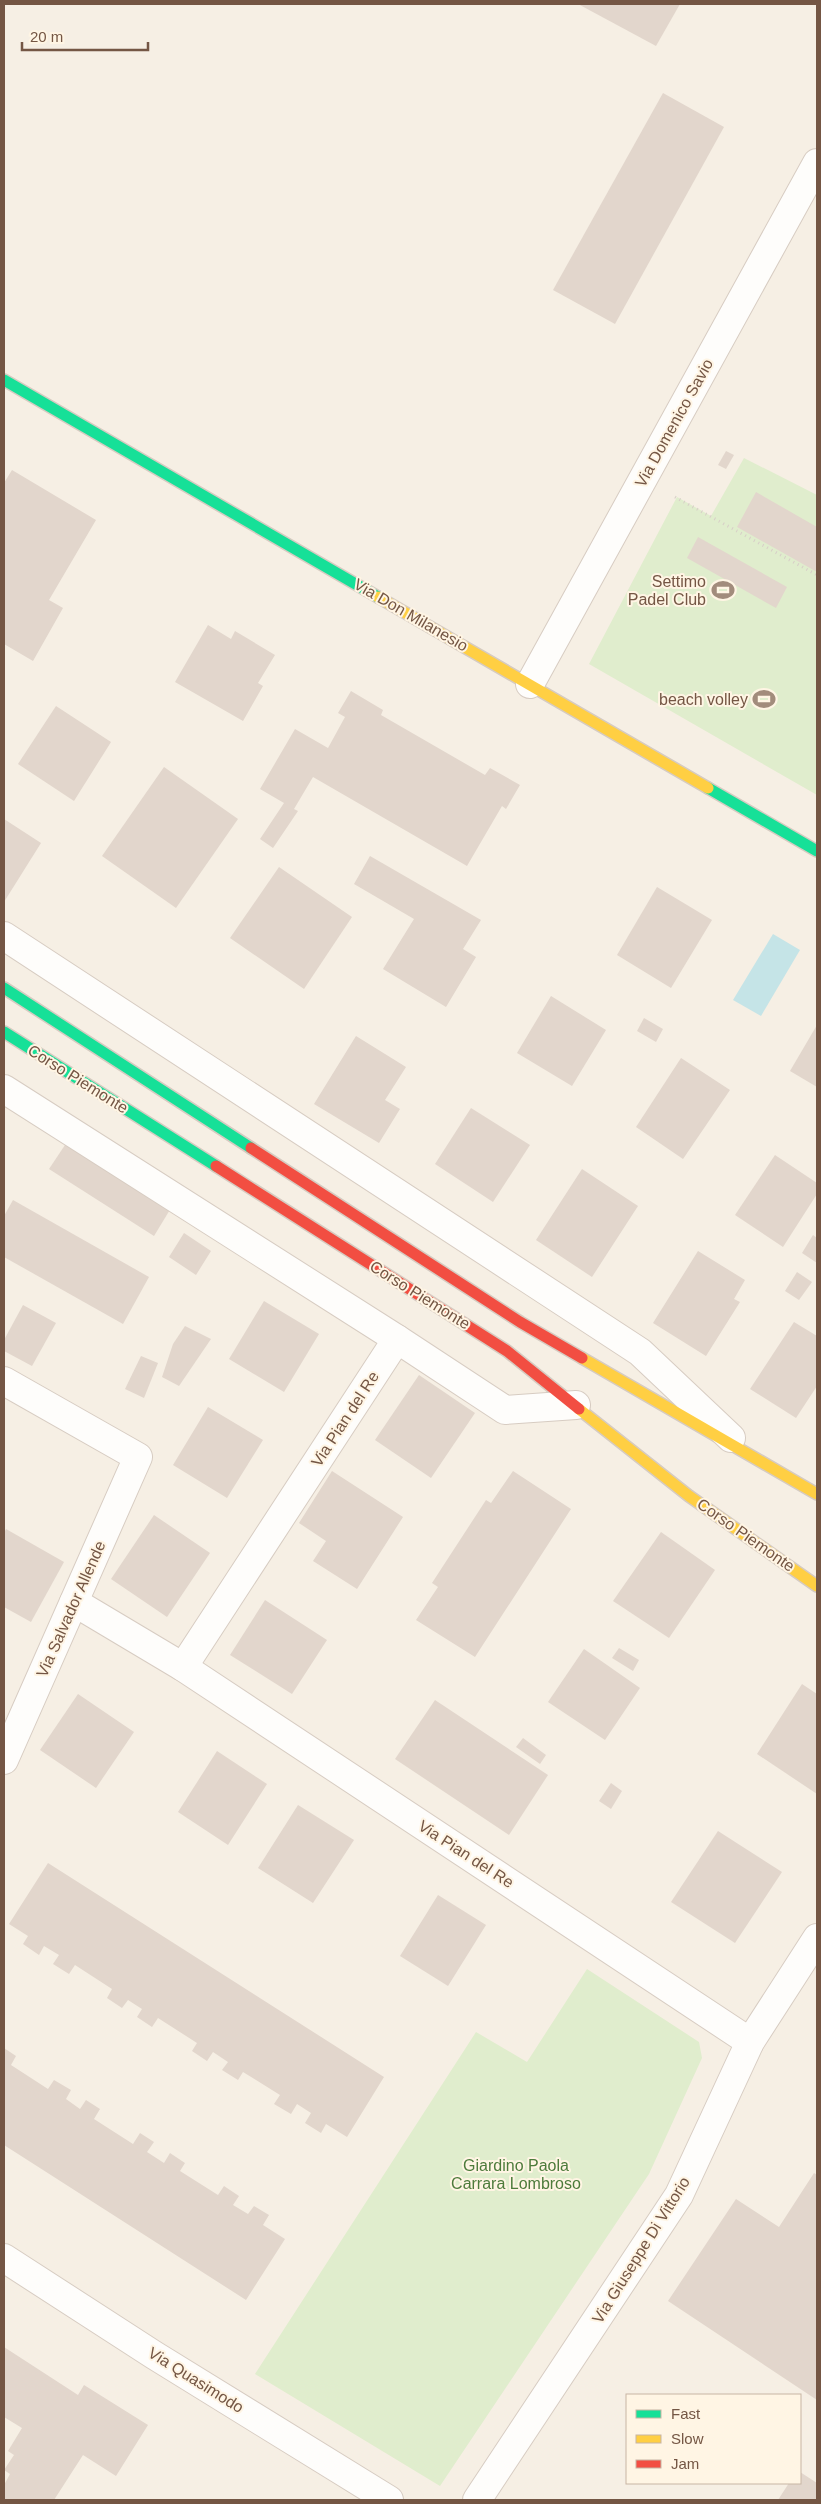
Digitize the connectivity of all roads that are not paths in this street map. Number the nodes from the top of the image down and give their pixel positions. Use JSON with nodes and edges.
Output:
{"nodes":[{"id":1,"x":817,"y":162,"type":"edge"},
{"id":2,"x":4,"y":380,"type":"edge"},
{"id":3,"x":530,"y":684,"type":"junction"},
{"id":4,"x":817,"y":850,"type":"edge"},
{"id":5,"x":4,"y":936,"type":"edge"},
{"id":6,"x":4,"y":988,"type":"edge"},
{"id":7,"x":4,"y":1032,"type":"edge"},
{"id":8,"x":4,"y":1090,"type":"edge"},
{"id":9,"x":397,"y":1339,"type":"junction"},
{"id":10,"x":4,"y":1381,"type":"edge"},
{"id":11,"x":576,"y":1405,"type":"junction"},
{"id":12,"x":749,"y":1455,"type":"junction"},
{"id":13,"x":817,"y":1494,"type":"edge"},
{"id":14,"x":817,"y":1586,"type":"edge"},
{"id":15,"x":74,"y":1602,"type":"junction"},
{"id":16,"x":182,"y":1667,"type":"junction"},
{"id":17,"x":4,"y":1760,"type":"edge"},
{"id":18,"x":817,"y":1938,"type":"edge"},
{"id":19,"x":750,"y":2042,"type":"junction"},
{"id":20,"x":4,"y":2258,"type":"edge"},
{"id":21,"x":389,"y":2500,"type":"edge"},
{"id":22,"x":477,"y":2500,"type":"edge"}],
"edges":[{"from":1,"to":3,"type":"street","name":"Via Domenico Savio"},
{"from":2,"to":3,"type":"main road","name":"Via Don Milanesio"},
{"from":3,"to":4,"type":"main road","name":"Via Don Milanesio"},
{"from":5,"to":12,"type":"street","name":"Corso Piemonte"},
{"from":6,"to":12,"type":"main road","name":"Corso Piemonte"},
{"from":7,"to":11,"type":"main road","name":"Corso Piemonte"},
{"from":8,"to":9,"type":"street"},
{"from":9,"to":11,"type":"street"},
{"from":9,"to":16,"type":"street","name":"Via Pian del Re"},
{"from":10,"to":15,"type":"street","name":"Via Salvador Allende"},
{"from":11,"to":14,"type":"main road","name":"Corso Piemonte"},
{"from":12,"to":13,"type":"main road","name":"Corso Piemonte"},
{"from":15,"to":16,"type":"street","name":"Via Pian del Re"},
{"from":15,"to":17,"type":"street","name":"Via Salvador Allende"},
{"from":16,"to":19,"type":"street","name":"Via Pian del Re"},
{"from":18,"to":19,"type":"street","name":"Via Giuseppe Di Vittorio"},
{"from":19,"to":22,"type":"street","name":"Via Giuseppe Di Vittorio"},
{"from":20,"to":21,"type":"street","name":"Via Quasimodo"}]}
